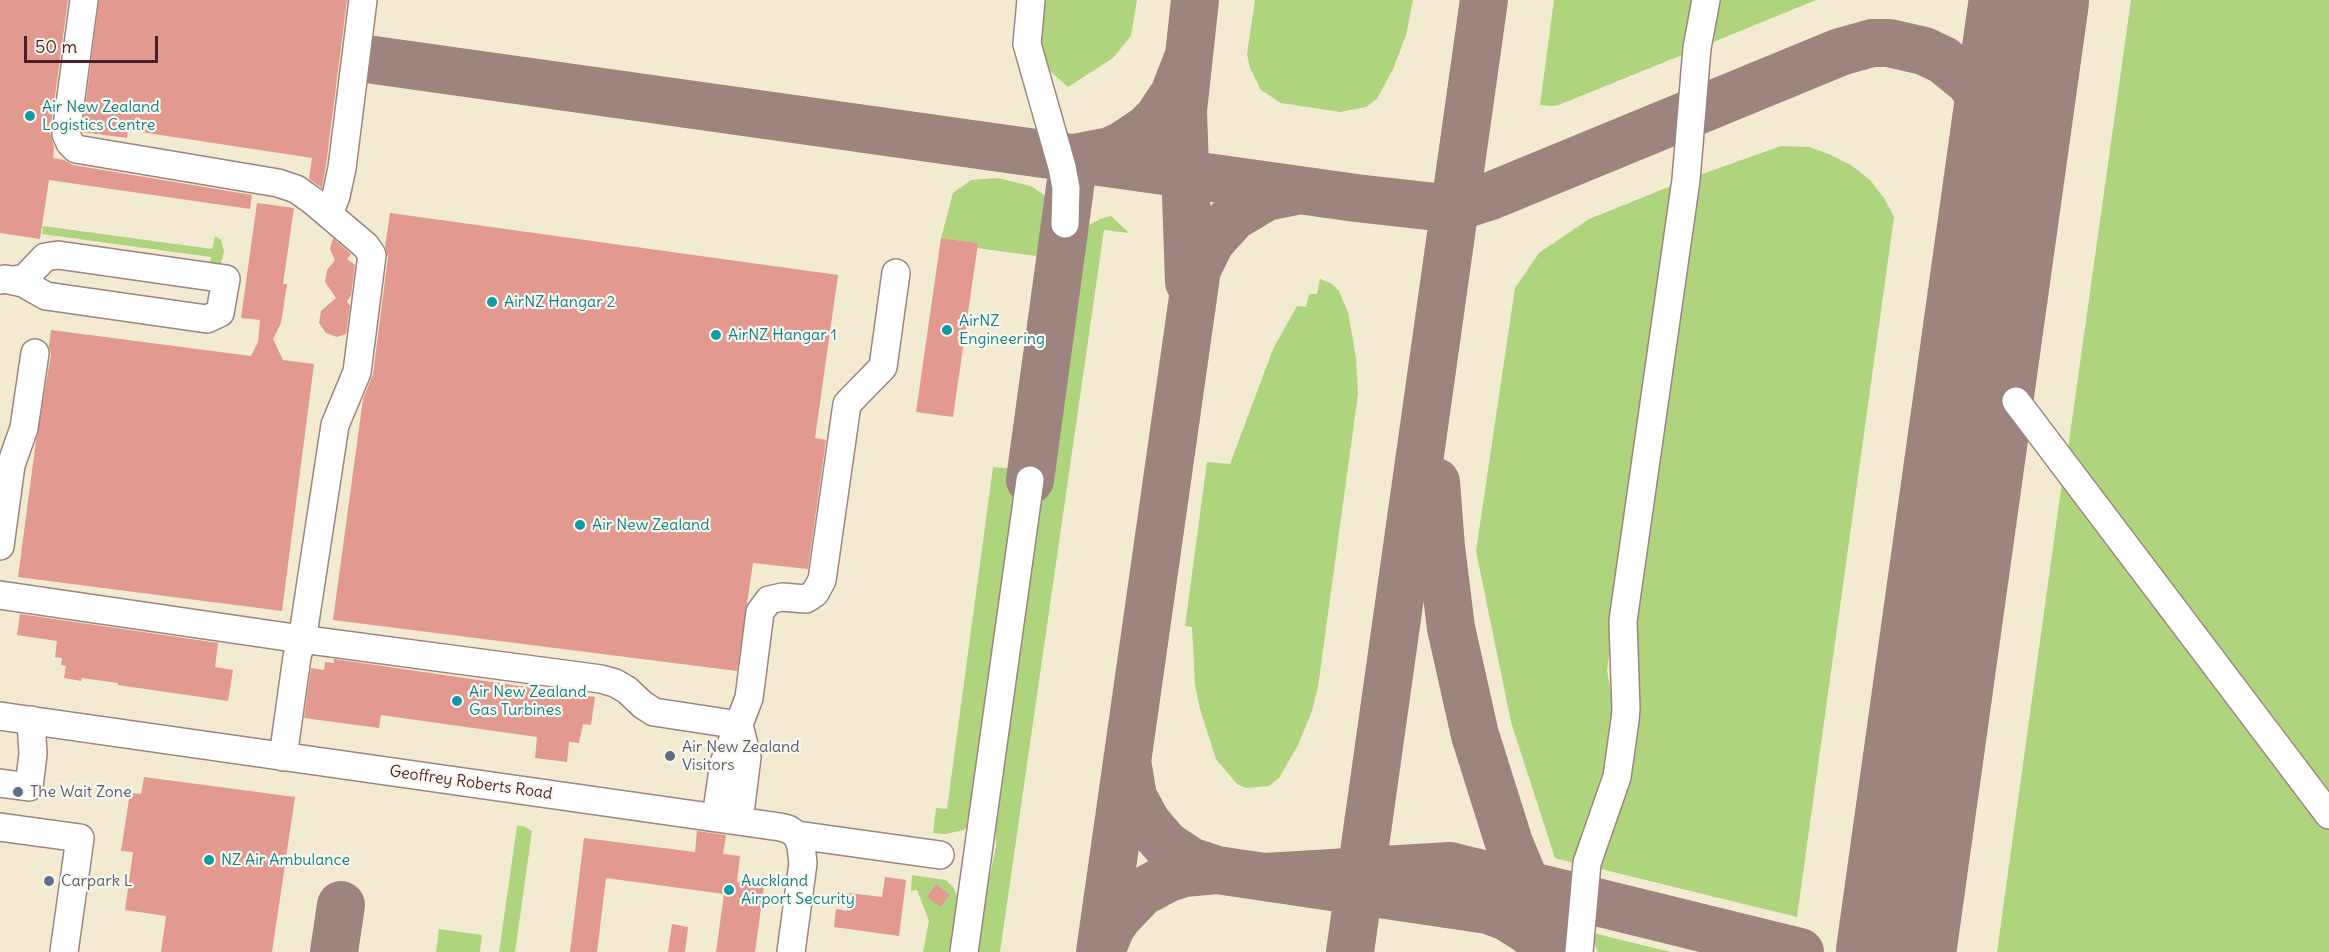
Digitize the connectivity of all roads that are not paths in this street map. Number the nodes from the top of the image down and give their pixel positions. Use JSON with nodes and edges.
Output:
{"nodes":[{"id":1,"x":84,"y":0,"type":"edge"},
{"id":2,"x":363,"y":0,"type":"edge"},
{"id":3,"x":1031,"y":0,"type":"edge"},
{"id":4,"x":1706,"y":0,"type":"edge"},
{"id":5,"x":329,"y":214,"type":"junction"},
{"id":6,"x":1065,"y":224,"type":"dead end"},
{"id":7,"x":896,"y":273,"type":"dead end"},
{"id":8,"x":7,"y":280,"type":"edge"},
{"id":9,"x":35,"y":353,"type":"dead end"},
{"id":10,"x":2016,"y":401,"type":"dead end"},
{"id":11,"x":1030,"y":480,"type":"dead end"},
{"id":12,"x":0,"y":546,"type":"edge"},
{"id":13,"x":0,"y":595,"type":"edge"},
{"id":14,"x":301,"y":639,"type":"junction"},
{"id":15,"x":0,"y":716,"type":"edge"},
{"id":16,"x":31,"y":720,"type":"junction"},
{"id":17,"x":740,"y":725,"type":"junction"},
{"id":18,"x":283,"y":757,"type":"junction"},
{"id":19,"x":9,"y":785,"type":"edge"},
{"id":20,"x":2329,"y":815,"type":"edge"},
{"id":21,"x":728,"y":819,"type":"junction"},
{"id":22,"x":0,"y":827,"type":"edge"},
{"id":23,"x":797,"y":835,"type":"junction"},
{"id":24,"x":940,"y":855,"type":"dead end"},
{"id":25,"x":64,"y":952,"type":"edge"},
{"id":26,"x":791,"y":952,"type":"edge"},
{"id":27,"x":964,"y":952,"type":"edge"},
{"id":28,"x":1579,"y":952,"type":"edge"}],
"edges":[{"from":1,"to":5,"type":"street"},
{"from":2,"to":5,"type":"street"},
{"from":3,"to":6,"type":"street"},
{"from":4,"to":28,"type":"street"},
{"from":5,"to":14,"type":"street"},
{"from":7,"to":17,"type":"street"},
{"from":8,"to":8,"type":"street"},
{"from":9,"to":12,"type":"street"},
{"from":10,"to":20,"type":"street"},
{"from":11,"to":27,"type":"street"},
{"from":13,"to":14,"type":"street"},
{"from":14,"to":17,"type":"street"},
{"from":14,"to":18,"type":"street"},
{"from":15,"to":16,"type":"street","name":"Geoffrey Roberts Road"},
{"from":16,"to":18,"type":"street","name":"Geoffrey Roberts Road"},
{"from":16,"to":19,"type":"street"},
{"from":17,"to":21,"type":"street"},
{"from":18,"to":21,"type":"street","name":"Geoffrey Roberts Road"},
{"from":21,"to":23,"type":"street","name":"Geoffrey Roberts Road"},
{"from":22,"to":25,"type":"street"},
{"from":23,"to":24,"type":"street","name":"Geoffrey Roberts Road"},
{"from":23,"to":26,"type":"street"}]}
